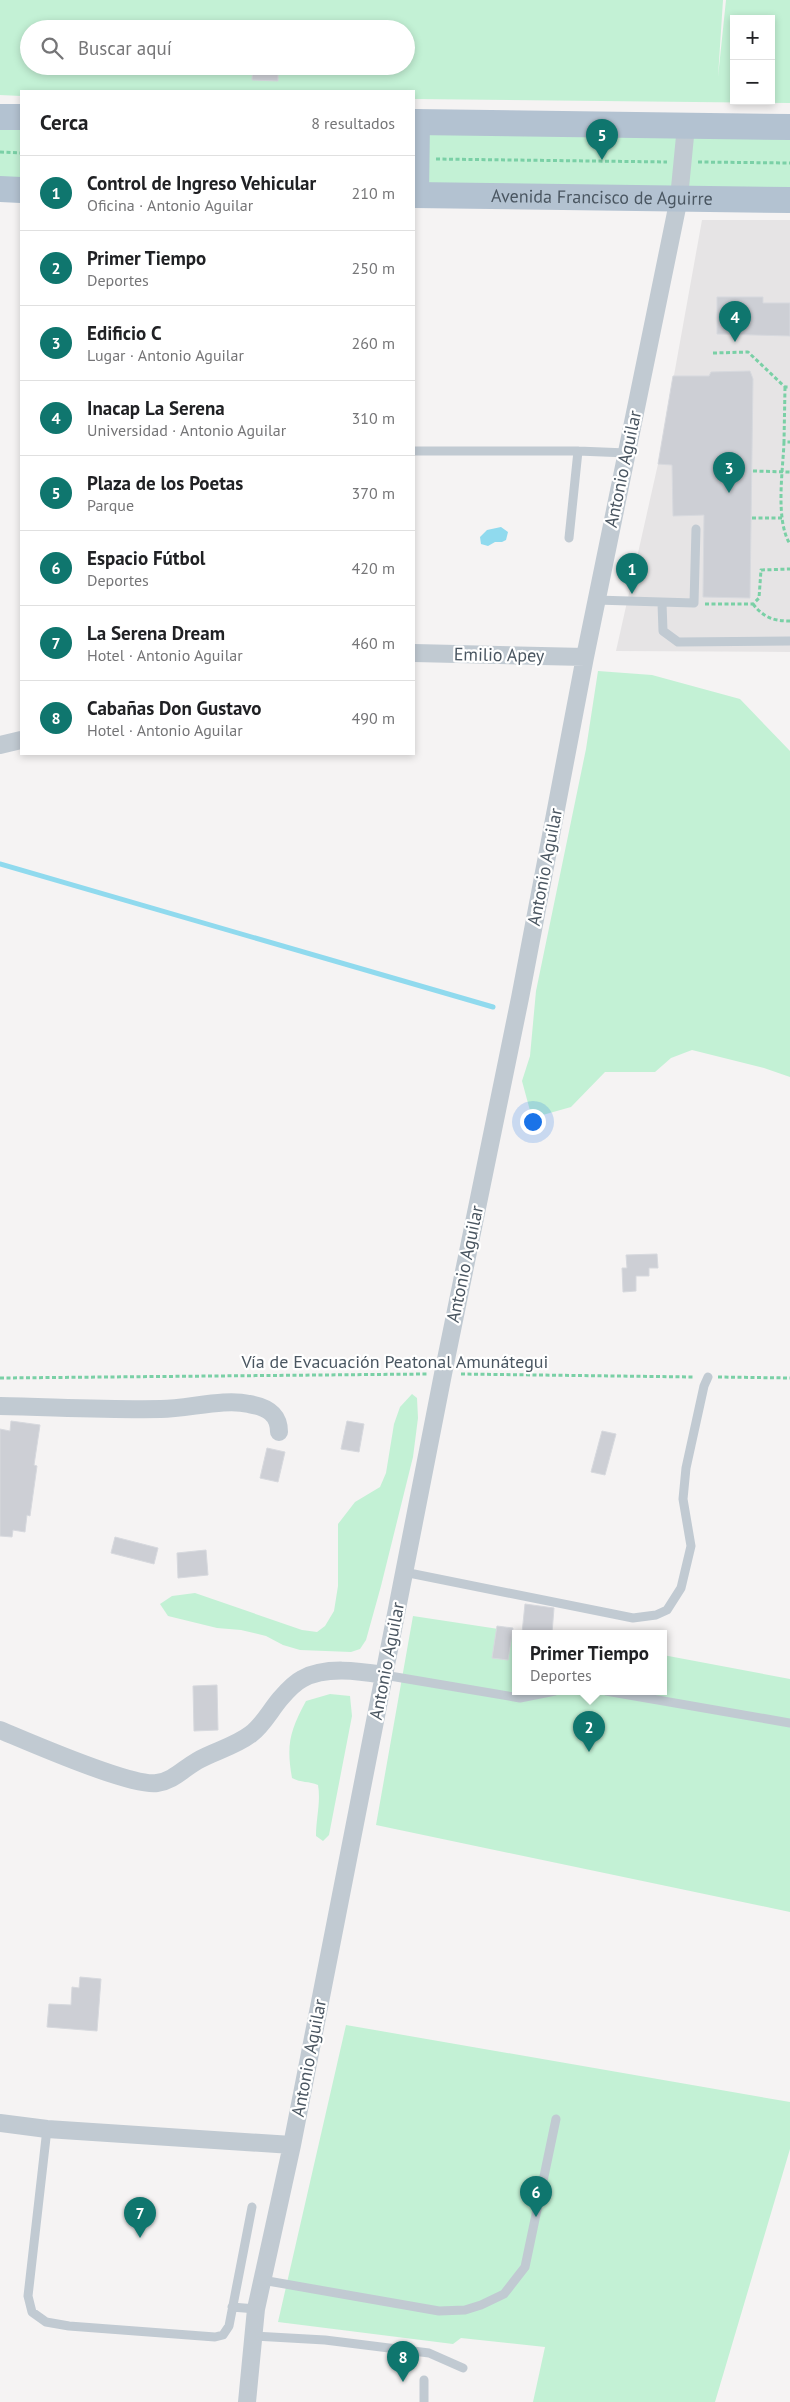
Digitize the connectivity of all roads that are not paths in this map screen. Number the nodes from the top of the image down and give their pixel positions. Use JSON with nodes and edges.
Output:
{"nodes":[{"id":1,"x":0,"y":117,"type":"edge"},
{"id":2,"x":20,"y":117,"type":"edge"},
{"id":3,"x":416,"y":122,"type":"edge"},
{"id":4,"x":686,"y":126,"type":"junction"},
{"id":5,"x":790,"y":127,"type":"edge"},
{"id":6,"x":0,"y":189,"type":"edge"},
{"id":7,"x":20,"y":190,"type":"edge"},
{"id":8,"x":415,"y":195,"type":"edge"},
{"id":9,"x":679,"y":198,"type":"junction"},
{"id":10,"x":790,"y":200,"type":"edge"},
{"id":11,"x":415,"y":451,"type":"edge"},
{"id":12,"x":578,"y":451,"type":"junction"},
{"id":13,"x":627,"y":453,"type":"junction"},
{"id":14,"x":696,"y":529,"type":"dead end"},
{"id":15,"x":569,"y":538,"type":"dead end"},
{"id":16,"x":596,"y":600,"type":"junction"},
{"id":17,"x":662,"y":603,"type":"junction"},
{"id":18,"x":790,"y":641,"type":"edge"},
{"id":19,"x":415,"y":653,"type":"edge"},
{"id":20,"x":585,"y":657,"type":"junction"},
{"id":21,"x":20,"y":740,"type":"edge"},
{"id":22,"x":0,"y":745,"type":"edge"},
{"id":23,"x":708,"y":1377,"type":"road end"},
{"id":24,"x":0,"y":1406,"type":"edge"},
{"id":25,"x":278,"y":1432,"type":"dead end"},
{"id":26,"x":404,"y":1572,"type":"junction"},
{"id":27,"x":384,"y":1675,"type":"junction"},
{"id":28,"x":535,"y":1695,"type":"edge"},
{"id":29,"x":629,"y":1695,"type":"edge"},
{"id":30,"x":790,"y":1723,"type":"edge"},
{"id":31,"x":0,"y":1730,"type":"edge"},
{"id":32,"x":556,"y":2119,"type":"dead end"},
{"id":33,"x":0,"y":2123,"type":"edge"},
{"id":34,"x":47,"y":2129,"type":"junction"},
{"id":35,"x":292,"y":2145,"type":"junction"},
{"id":36,"x":252,"y":2207,"type":"dead end"},
{"id":37,"x":262,"y":2280,"type":"junction"},
{"id":38,"x":232,"y":2307,"type":"junction"},
{"id":39,"x":256,"y":2309,"type":"junction"},
{"id":40,"x":252,"y":2336,"type":"junction"},
{"id":41,"x":463,"y":2368,"type":"dead end"},
{"id":42,"x":424,"y":2380,"type":"dead end"},
{"id":43,"x":247,"y":2402,"type":"edge"},
{"id":44,"x":424,"y":2402,"type":"edge"}],
"edges":[{"from":1,"to":2,"type":"main road"},
{"from":3,"to":4,"type":"main road"},
{"from":3,"to":8,"type":"main road"},
{"from":4,"to":5,"type":"main road"},
{"from":4,"to":9,"type":"street","name":"Antonio Aguilar"},
{"from":6,"to":7,"type":"main road"},
{"from":8,"to":9,"type":"main road","name":"Avenida Francisco de Aguirre"},
{"from":9,"to":10,"type":"main road","name":"Avenida Francisco de Aguirre"},
{"from":9,"to":13,"type":"street","name":"Antonio Aguilar"},
{"from":11,"to":12,"type":"lane"},
{"from":12,"to":13,"type":"lane"},
{"from":12,"to":15,"type":"lane"},
{"from":13,"to":16,"type":"street","name":"Antonio Aguilar"},
{"from":14,"to":17,"type":"lane"},
{"from":16,"to":17,"type":"lane"},
{"from":16,"to":20,"type":"street","name":"Antonio Aguilar"},
{"from":17,"to":18,"type":"lane"},
{"from":19,"to":20,"type":"street","name":"Emilio Apey"},
{"from":20,"to":26,"type":"street","name":"Antonio Aguilar"},
{"from":21,"to":22,"type":"street"},
{"from":23,"to":26,"type":"lane"},
{"from":24,"to":25,"type":"street"},
{"from":26,"to":27,"type":"street","name":"Antonio Aguilar"},
{"from":27,"to":28,"type":"lane"},
{"from":27,"to":31,"type":"street"},
{"from":27,"to":35,"type":"street","name":"Antonio Aguilar"},
{"from":29,"to":30,"type":"lane"},
{"from":32,"to":37,"type":"lane"},
{"from":33,"to":34,"type":"street"},
{"from":34,"to":35,"type":"street"},
{"from":34,"to":38,"type":"lane"},
{"from":35,"to":37,"type":"street","name":"Antonio Aguilar"},
{"from":36,"to":38,"type":"lane"},
{"from":37,"to":39,"type":"street","name":"Antonio Aguilar"},
{"from":38,"to":39,"type":"lane"},
{"from":39,"to":40,"type":"street","name":"Antonio Aguilar"},
{"from":40,"to":41,"type":"lane"},
{"from":40,"to":43,"type":"street","name":"Antonio Aguilar"},
{"from":42,"to":44,"type":"lane"}]}
